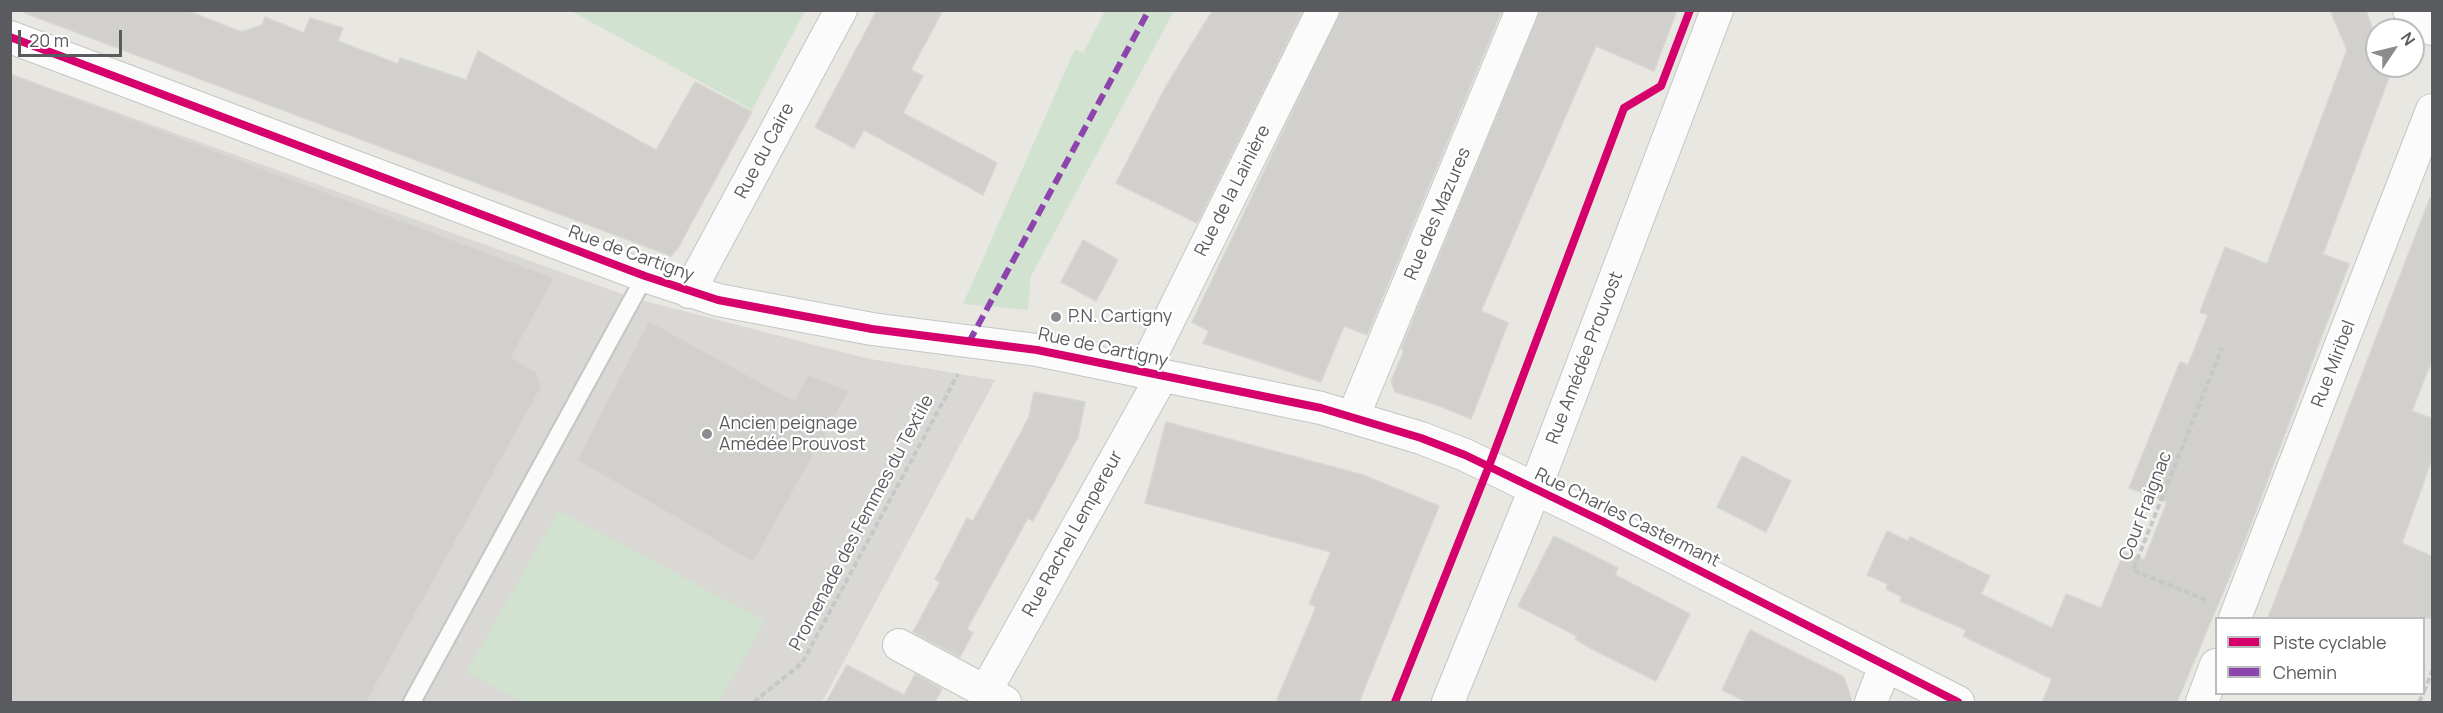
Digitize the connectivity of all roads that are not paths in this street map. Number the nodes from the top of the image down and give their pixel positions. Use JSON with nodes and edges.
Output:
{"nodes":[{"id":1,"x":841,"y":10,"type":"edge"},
{"id":2,"x":1323,"y":10,"type":"edge"},
{"id":3,"x":1522,"y":10,"type":"edge"},
{"id":4,"x":1717,"y":10,"type":"edge"},
{"id":5,"x":2409,"y":10,"type":"edge"},
{"id":6,"x":2433,"y":29,"type":"edge"},
{"id":7,"x":10,"y":37,"type":"edge"},
{"id":8,"x":2433,"y":110,"type":"edge"},
{"id":9,"x":645,"y":276,"type":"junction"},
{"id":10,"x":689,"y":292,"type":"junction"},
{"id":11,"x":1153,"y":374,"type":"junction"},
{"id":12,"x":1268,"y":396,"type":"joint"},
{"id":13,"x":1353,"y":417,"type":"junction"},
{"id":14,"x":1535,"y":489,"type":"junction"},
{"id":15,"x":2236,"y":615,"type":"edge"},
{"id":16,"x":899,"y":645,"type":"dead end"},
{"id":17,"x":1885,"y":666,"type":"junction"},
{"id":18,"x":2215,"y":670,"type":"edge"},
{"id":19,"x":995,"y":697,"type":"edge"},
{"id":20,"x":412,"y":702,"type":"edge"},
{"id":21,"x":1448,"y":702,"type":"edge"},
{"id":22,"x":1871,"y":702,"type":"edge"},
{"id":23,"x":1958,"y":702,"type":"edge"},
{"id":24,"x":2202,"y":702,"type":"edge"}],
"edges":[{"from":1,"to":10,"type":"street","name":"Rue du Caire"},
{"from":2,"to":11,"type":"street","name":"Rue de la Lainière"},
{"from":3,"to":13,"type":"street","name":"Rue des Mazures"},
{"from":4,"to":14,"type":"street","name":"Rue Amédée Prouvost"},
{"from":5,"to":6,"type":"street"},
{"from":7,"to":9,"type":"street","name":"Rue de Cartigny"},
{"from":8,"to":15,"type":"street","name":"Rue Miribel"},
{"from":9,"to":10,"type":"street","name":"Rue de Cartigny"},
{"from":9,"to":20,"type":"lane"},
{"from":10,"to":11,"type":"street","name":"Rue de Cartigny"},
{"from":11,"to":12,"type":"street","name":"Rue de Cartigny"},
{"from":11,"to":19,"type":"street","name":"Rue Rachel Lempereur"},
{"from":12,"to":13,"type":"street","name":"Rue Charles Castermant"},
{"from":13,"to":14,"type":"street","name":"Rue Charles Castermant"},
{"from":14,"to":17,"type":"street","name":"Rue Charles Castermant"},
{"from":14,"to":21,"type":"street","name":"Rue Amédée Prouvost"},
{"from":16,"to":19,"type":"street","name":"Rue Rachel Lempereur"},
{"from":17,"to":22,"type":"street"},
{"from":17,"to":23,"type":"street","name":"Rue Charles Castermant"},
{"from":18,"to":24,"type":"street"}]}
